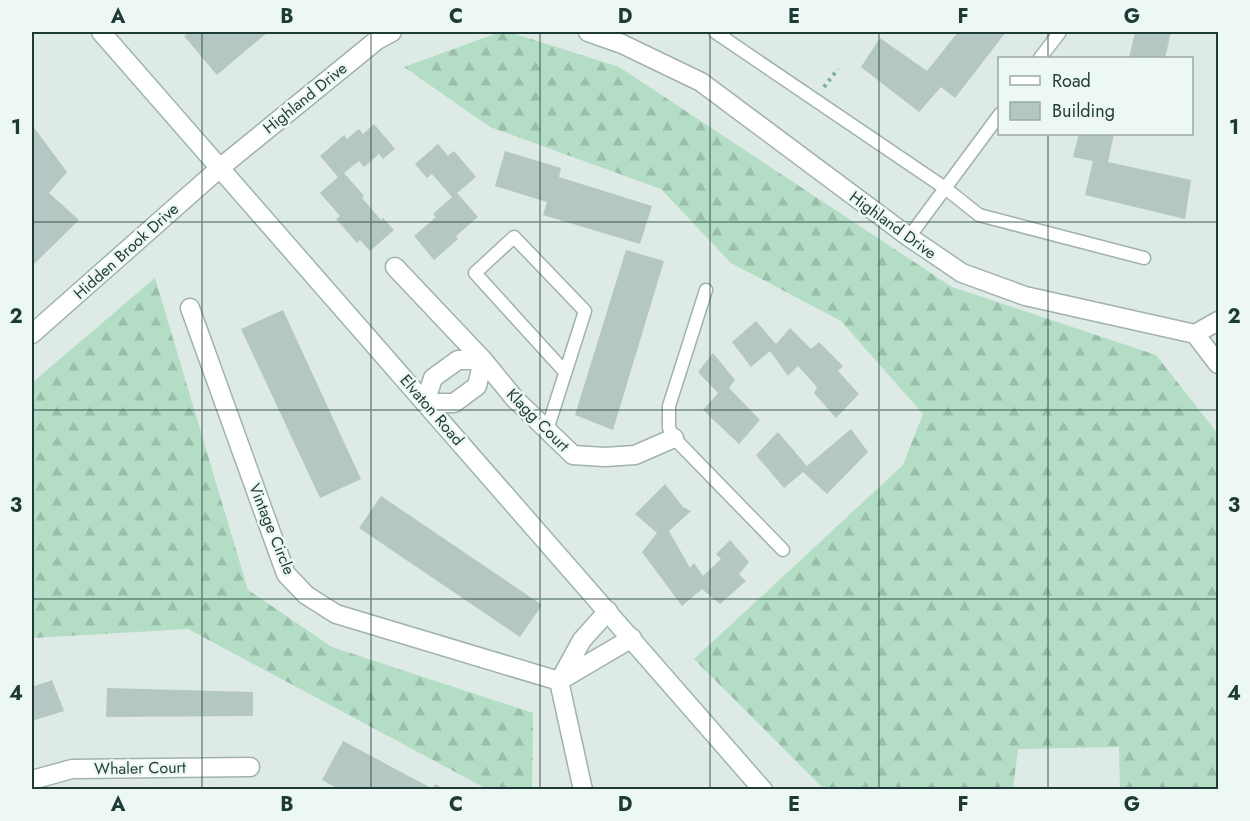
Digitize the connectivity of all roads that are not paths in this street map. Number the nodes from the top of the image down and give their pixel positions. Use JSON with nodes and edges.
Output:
{"nodes":[{"id":1,"x":100,"y":32,"type":"edge"},
{"id":2,"x":392,"y":32,"type":"edge"},
{"id":3,"x":588,"y":32,"type":"edge"},
{"id":4,"x":715,"y":32,"type":"edge"},
{"id":5,"x":1060,"y":32,"type":"edge"},
{"id":6,"x":624,"y":38,"type":"edge"},
{"id":7,"x":1041,"y":57,"type":"edge"},
{"id":8,"x":998,"y":115,"type":"edge"},
{"id":9,"x":221,"y":167,"type":"junction"},
{"id":10,"x":945,"y":188,"type":"junction"},
{"id":11,"x":909,"y":237,"type":"junction"},
{"id":12,"x":1144,"y":258,"type":"dead end"},
{"id":13,"x":395,"y":267,"type":"dead end"},
{"id":14,"x":706,"y":290,"type":"dead end"},
{"id":15,"x":190,"y":308,"type":"dead end"},
{"id":16,"x":1218,"y":321,"type":"edge"},
{"id":17,"x":32,"y":334,"type":"edge"},
{"id":18,"x":1195,"y":334,"type":"junction"},
{"id":19,"x":483,"y":360,"type":"junction"},
{"id":20,"x":1218,"y":364,"type":"edge"},
{"id":21,"x":565,"y":372,"type":"junction"},
{"id":22,"x":425,"y":403,"type":"junction"},
{"id":23,"x":547,"y":430,"type":"junction"},
{"id":24,"x":674,"y":438,"type":"junction"},
{"id":25,"x":783,"y":550,"type":"dead end"},
{"id":26,"x":608,"y":611,"type":"junction"},
{"id":27,"x":632,"y":638,"type":"junction"},
{"id":28,"x":559,"y":681,"type":"junction"},
{"id":29,"x":250,"y":767,"type":"dead end"},
{"id":30,"x":32,"y":780,"type":"edge"},
{"id":31,"x":583,"y":789,"type":"edge"},
{"id":32,"x":763,"y":789,"type":"edge"}],
"edges":[{"from":1,"to":9,"type":"street","name":"Elvaton Road"},
{"from":2,"to":9,"type":"street","name":"Highland Drive"},
{"from":3,"to":6,"type":"street","name":"Highland Drive"},
{"from":4,"to":10,"type":"lane"},
{"from":5,"to":7,"type":"lane"},
{"from":6,"to":11,"type":"street","name":"Highland Drive"},
{"from":8,"to":10,"type":"lane"},
{"from":9,"to":17,"type":"street","name":"Hidden Brook Drive"},
{"from":9,"to":22,"type":"street","name":"Elvaton Road"},
{"from":10,"to":11,"type":"lane"},
{"from":10,"to":12,"type":"lane"},
{"from":11,"to":18,"type":"street","name":"Highland Drive"},
{"from":13,"to":19,"type":"street","name":"Klagg Court"},
{"from":14,"to":24,"type":"lane"},
{"from":15,"to":28,"type":"street","name":"Vintage Circle"},
{"from":16,"to":18,"type":"street"},
{"from":18,"to":20,"type":"street"},
{"from":19,"to":22,"type":"street"},
{"from":19,"to":22,"type":"street"},
{"from":19,"to":23,"type":"street","name":"Klagg Court"},
{"from":21,"to":21,"type":"lane"},
{"from":21,"to":23,"type":"lane"},
{"from":22,"to":26,"type":"street","name":"Elvaton Road"},
{"from":23,"to":24,"type":"street","name":"Klagg Court"},
{"from":24,"to":25,"type":"lane"},
{"from":26,"to":27,"type":"street","name":"Elvaton Road"},
{"from":26,"to":28,"type":"street"},
{"from":27,"to":28,"type":"street"},
{"from":27,"to":32,"type":"street","name":"Elvaton Road"},
{"from":28,"to":31,"type":"street"},
{"from":29,"to":30,"type":"street","name":"Whaler Court"}]}
